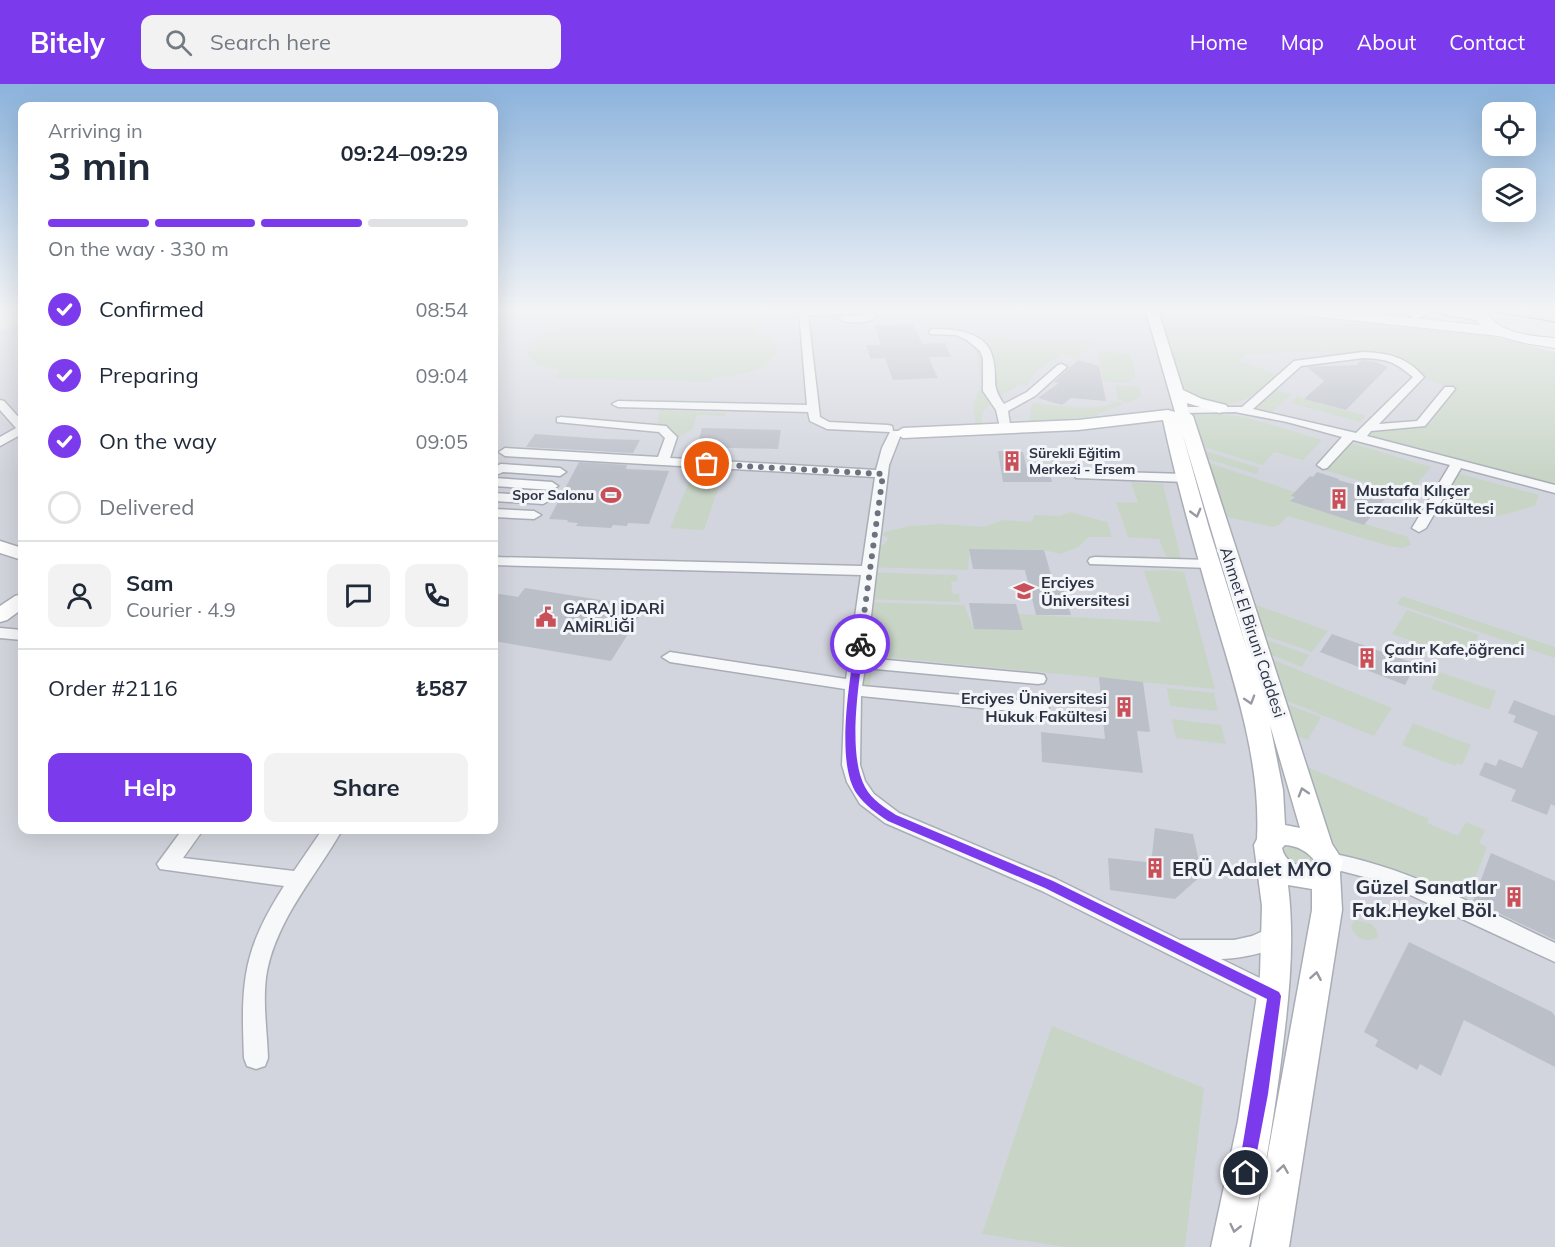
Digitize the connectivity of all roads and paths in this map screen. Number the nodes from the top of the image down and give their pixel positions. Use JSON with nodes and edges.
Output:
{"nodes":[{"id":1,"x":809,"y":365,"type":"edge"},
{"id":2,"x":988,"y":365,"type":"edge"},
{"id":3,"x":1159,"y":365,"type":"edge"},
{"id":4,"x":1169,"y":365,"type":"edge"},
{"id":5,"x":1295,"y":365,"type":"edge"},
{"id":6,"x":1404,"y":365,"type":"edge"},
{"id":7,"x":1062,"y":367,"type":"dead end"},
{"id":8,"x":1449,"y":389,"type":"dead end"},
{"id":9,"x":1177,"y":393,"type":"junction"},
{"id":10,"x":0,"y":403,"type":"edge"},
{"id":11,"x":618,"y":404,"type":"dead end"},
{"id":12,"x":813,"y":409,"type":"junction"},
{"id":13,"x":1221,"y":411,"type":"junction"},
{"id":14,"x":1244,"y":411,"type":"junction"},
{"id":15,"x":1177,"y":416,"type":"junction"},
{"id":16,"x":1003,"y":417,"type":"junction"},
{"id":17,"x":1288,"y":419,"type":"junction"},
{"id":18,"x":561,"y":420,"type":"dead end"},
{"id":19,"x":18,"y":423,"type":"edge"},
{"id":20,"x":18,"y":431,"type":"edge"},
{"id":21,"x":897,"y":431,"type":"junction"},
{"id":22,"x":1360,"y":433,"type":"junction"},
{"id":23,"x":0,"y":442,"type":"edge"},
{"id":24,"x":505,"y":452,"type":"dead end"},
{"id":25,"x":663,"y":461,"type":"junction"},
{"id":26,"x":1458,"y":463,"type":"junction"},
{"id":27,"x":1323,"y":465,"type":"dead end"},
{"id":28,"x":498,"y":470,"type":"edge"},
{"id":29,"x":560,"y":472,"type":"dead end"},
{"id":30,"x":883,"y":474,"type":"junction"},
{"id":31,"x":1080,"y":475,"type":"dead end"},
{"id":32,"x":1186,"y":478,"type":"junction"},
{"id":33,"x":498,"y":482,"type":"edge"},
{"id":34,"x":552,"y":486,"type":"dead end"},
{"id":35,"x":1555,"y":489,"type":"edge"},
{"id":36,"x":498,"y":497,"type":"edge"},
{"id":37,"x":543,"y":500,"type":"dead end"},
{"id":38,"x":498,"y":513,"type":"edge"},
{"id":39,"x":534,"y":516,"type":"dead end"},
{"id":40,"x":1419,"y":528,"type":"dead end"},
{"id":41,"x":18,"y":546,"type":"edge"},
{"id":42,"x":0,"y":547,"type":"edge"},
{"id":43,"x":18,"y":553,"type":"edge"},
{"id":44,"x":498,"y":561,"type":"edge"},
{"id":45,"x":1095,"y":561,"type":"dead end"},
{"id":46,"x":1210,"y":564,"type":"junction"},
{"id":47,"x":869,"y":571,"type":"junction"},
{"id":48,"x":18,"y":590,"type":"edge"},
{"id":49,"x":0,"y":603,"type":"edge"},
{"id":50,"x":18,"y":603,"type":"edge"},
{"id":51,"x":0,"y":616,"type":"edge"},
{"id":52,"x":0,"y":633,"type":"edge"},
{"id":53,"x":18,"y":635,"type":"edge"},
{"id":54,"x":670,"y":657,"type":"dead end"},
{"id":55,"x":857,"y":662,"type":"junction"},
{"id":56,"x":1038,"y":679,"type":"dead end"},
{"id":57,"x":854,"y":688,"type":"junction"},
{"id":58,"x":1040,"y":708,"type":"dead end"},
{"id":59,"x":190,"y":834,"type":"edge"},
{"id":60,"x":330,"y":834,"type":"edge"},
{"id":61,"x":1270,"y":850,"type":"junction"},
{"id":62,"x":1325,"y":861,"type":"junction"},
{"id":63,"x":301,"y":880,"type":"junction"},
{"id":64,"x":1279,"y":933,"type":"junction"},
{"id":65,"x":1151,"y":936,"type":"junction"},
{"id":66,"x":1555,"y":953,"type":"edge"},
{"id":67,"x":1274,"y":996,"type":"junction"},
{"id":68,"x":256,"y":1058,"type":"dead end"},
{"id":69,"x":1230,"y":1247,"type":"edge"},
{"id":70,"x":1270,"y":1247,"type":"edge"}],
"edges":[{"from":1,"to":12,"type":"street"},
{"from":2,"to":16,"type":"street"},
{"from":3,"to":15,"type":"street","name":"Ahmet El Biruni Caddesi"},
{"from":4,"to":9,"type":"street","name":"Ahmet El Biruni Caddesi"},
{"from":5,"to":14,"type":"street"},
{"from":6,"to":22,"type":"street"},
{"from":7,"to":16,"type":"street"},
{"from":8,"to":22,"type":"street"},
{"from":9,"to":13,"type":"street"},
{"from":9,"to":15,"type":"street","name":"Ahmet El Biruni Caddesi"},
{"from":10,"to":19,"type":"street"},
{"from":11,"to":12,"type":"street"},
{"from":12,"to":21,"type":"street"},
{"from":13,"to":14,"type":"street"},
{"from":13,"to":15,"type":"street"},
{"from":13,"to":17,"type":"street"},
{"from":14,"to":17,"type":"street"},
{"from":15,"to":16,"type":"street"},
{"from":15,"to":21,"type":"street"},
{"from":15,"to":32,"type":"street","name":"Ahmet El Biruni Caddesi"},
{"from":62,"to":15,"type":"street","name":"Ahmet El Biruni Caddesi","one_way":true},
{"from":16,"to":21,"type":"street"},
{"from":17,"to":22,"type":"street"},
{"from":18,"to":25,"type":"street"},
{"from":20,"to":23,"type":"street"},
{"from":21,"to":30,"type":"street"},
{"from":22,"to":26,"type":"street"},
{"from":22,"to":27,"type":"street"},
{"from":24,"to":25,"type":"street"},
{"from":25,"to":30,"type":"street"},
{"from":26,"to":35,"type":"street"},
{"from":26,"to":40,"type":"street"},
{"from":28,"to":29,"type":"street"},
{"from":30,"to":47,"type":"street"},
{"from":31,"to":32,"type":"street"},
{"from":32,"to":46,"type":"street","name":"Ahmet El Biruni Caddesi","one_way":true},
{"from":33,"to":34,"type":"street"},
{"from":36,"to":37,"type":"street"},
{"from":38,"to":39,"type":"street"},
{"from":41,"to":42,"type":"street"},
{"from":42,"to":43,"type":"street"},
{"from":44,"to":47,"type":"street"},
{"from":45,"to":46,"type":"street"},
{"from":46,"to":61,"type":"street","name":"Ahmet El Biruni Caddesi","one_way":true},
{"from":47,"to":55,"type":"street"},
{"from":48,"to":49,"type":"street"},
{"from":50,"to":51,"type":"street"},
{"from":52,"to":53,"type":"street"},
{"from":54,"to":57,"type":"street"},
{"from":55,"to":56,"type":"street"},
{"from":55,"to":57,"type":"street"},
{"from":57,"to":58,"type":"street"},
{"from":57,"to":65,"type":"street"},
{"from":59,"to":63,"type":"street"},
{"from":60,"to":63,"type":"street"},
{"from":61,"to":62,"type":"street"},
{"from":61,"to":62,"type":"street"},
{"from":61,"to":64,"type":"street","name":"Ahmet El Biruni Caddesi"},
{"from":62,"to":66,"type":"street"},
{"from":70,"to":62,"type":"street","name":"Ahmet El Biruni Caddesi","one_way":true},
{"from":63,"to":68,"type":"street"},
{"from":64,"to":65,"type":"street"},
{"from":64,"to":67,"type":"street","name":"Ahmet El Biruni Caddesi"},
{"from":65,"to":67,"type":"street"},
{"from":67,"to":69,"type":"street","name":"Ahmet El Biruni Caddesi","one_way":true}]}
